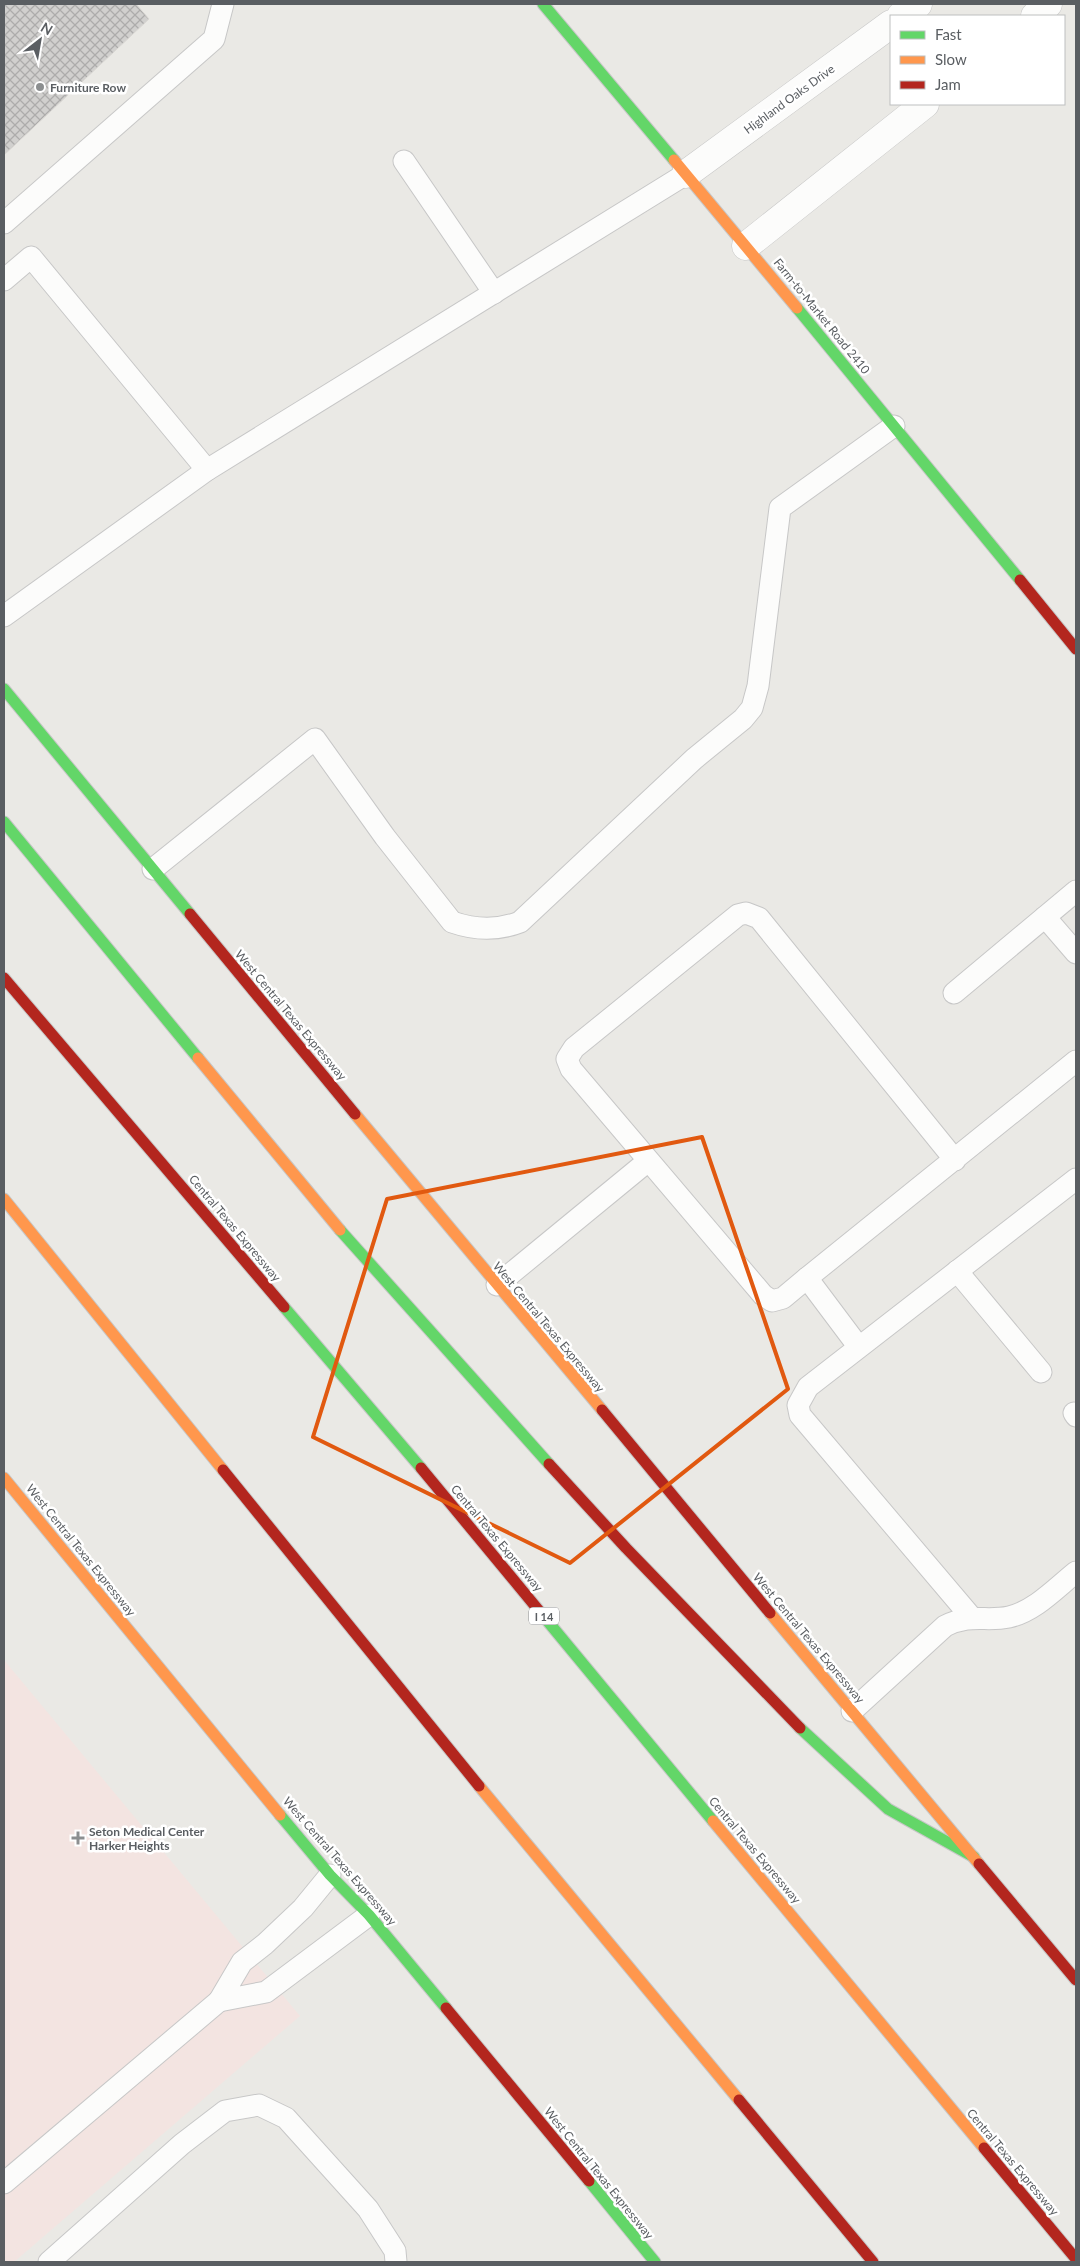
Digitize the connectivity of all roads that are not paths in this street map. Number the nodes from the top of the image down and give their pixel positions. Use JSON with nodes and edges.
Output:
{"nodes":[{"id":1,"x":223,"y":4,"type":"edge"},
{"id":2,"x":543,"y":4,"type":"edge"},
{"id":3,"x":918,"y":4,"type":"edge"},
{"id":4,"x":1048,"y":4,"type":"edge"},
{"id":5,"x":902,"y":15,"type":"edge"},
{"id":6,"x":1036,"y":15,"type":"edge"},
{"id":7,"x":890,"y":25,"type":"edge"},
{"id":8,"x":924,"y":105,"type":"edge"},
{"id":9,"x":404,"y":161,"type":"dead end"},
{"id":10,"x":686,"y":174,"type":"junction"},
{"id":11,"x":4,"y":223,"type":"edge"},
{"id":12,"x":746,"y":246,"type":"junction"},
{"id":13,"x":4,"y":280,"type":"edge"},
{"id":14,"x":494,"y":293,"type":"junction"},
{"id":15,"x":894,"y":426,"type":"junction"},
{"id":16,"x":207,"y":470,"type":"junction"},
{"id":17,"x":4,"y":616,"type":"edge"},
{"id":18,"x":1076,"y":649,"type":"edge"},
{"id":19,"x":4,"y":689,"type":"edge"},
{"id":20,"x":4,"y":822,"type":"edge"},
{"id":21,"x":153,"y":870,"type":"junction"},
{"id":22,"x":1076,"y":891,"type":"edge"},
{"id":23,"x":1045,"y":917,"type":"junction"},
{"id":24,"x":1076,"y":953,"type":"edge"},
{"id":25,"x":4,"y":978,"type":"edge"},
{"id":26,"x":954,"y":993,"type":"dead end"},
{"id":27,"x":1076,"y":1061,"type":"edge"},
{"id":28,"x":955,"y":1160,"type":"junction"},
{"id":29,"x":648,"y":1161,"type":"junction"},
{"id":30,"x":1076,"y":1179,"type":"edge"},
{"id":31,"x":4,"y":1199,"type":"edge"},
{"id":32,"x":957,"y":1271,"type":"junction"},
{"id":33,"x":807,"y":1278,"type":"junction"},
{"id":34,"x":497,"y":1286,"type":"junction"},
{"id":35,"x":858,"y":1346,"type":"junction"},
{"id":36,"x":1041,"y":1372,"type":"dead end"},
{"id":37,"x":4,"y":1478,"type":"edge"},
{"id":38,"x":1076,"y":1572,"type":"edge"},
{"id":39,"x":972,"y":1618,"type":"junction"},
{"id":40,"x":852,"y":1711,"type":"junction"},
{"id":41,"x":974,"y":1857,"type":"junction"},
{"id":42,"x":330,"y":1875,"type":"junction"},
{"id":43,"x":369,"y":1915,"type":"junction"},
{"id":44,"x":1076,"y":1980,"type":"edge"},
{"id":45,"x":219,"y":2001,"type":"junction"},
{"id":46,"x":4,"y":2183,"type":"edge"},
{"id":47,"x":1076,"y":2259,"type":"edge"},
{"id":48,"x":49,"y":2262,"type":"edge"},
{"id":49,"x":396,"y":2262,"type":"edge"},
{"id":50,"x":655,"y":2262,"type":"edge"},
{"id":51,"x":873,"y":2262,"type":"edge"}],
"edges":[{"from":1,"to":11,"type":"lane"},
{"from":2,"to":10,"type":"main road","name":"Farm-to-Market Road 2410"},
{"from":3,"to":5,"type":"street"},
{"from":4,"to":6,"type":"street"},
{"from":7,"to":10,"type":"street","name":"Highland Oaks Drive"},
{"from":8,"to":12,"type":"street"},
{"from":9,"to":14,"type":"lane"},
{"from":10,"to":12,"type":"main road","name":"Farm-to-Market Road 2410"},
{"from":10,"to":14,"type":"lane"},
{"from":12,"to":15,"type":"main road","name":"Farm-to-Market Road 2410"},
{"from":13,"to":16,"type":"lane"},
{"from":14,"to":16,"type":"lane"},
{"from":15,"to":18,"type":"main road","name":"Farm-to-Market Road 2410"},
{"from":15,"to":21,"type":"lane"},
{"from":16,"to":17,"type":"lane"},
{"from":19,"to":21,"type":"main road","name":"West Central Texas Expressway"},
{"from":20,"to":41,"type":"main road"},
{"from":21,"to":34,"type":"main road","name":"West Central Texas Expressway"},
{"from":22,"to":23,"type":"lane"},
{"from":23,"to":24,"type":"lane"},
{"from":23,"to":26,"type":"lane"},
{"from":25,"to":47,"type":"main road","name":"Central Texas Expressway","number":"I 14"},
{"from":27,"to":28,"type":"lane"},
{"from":28,"to":29,"type":"lane"},
{"from":28,"to":33,"type":"lane"},
{"from":29,"to":33,"type":"lane"},
{"from":29,"to":34,"type":"lane"},
{"from":30,"to":32,"type":"lane"},
{"from":31,"to":51,"type":"main road"},
{"from":32,"to":35,"type":"lane"},
{"from":32,"to":36,"type":"lane"},
{"from":33,"to":35,"type":"lane"},
{"from":34,"to":40,"type":"main road","name":"West Central Texas Expressway"},
{"from":35,"to":39,"type":"lane"},
{"from":37,"to":42,"type":"main road","name":"West Central Texas Expressway"},
{"from":38,"to":39,"type":"lane"},
{"from":39,"to":40,"type":"lane"},
{"from":40,"to":41,"type":"main road","name":"West Central Texas Expressway"},
{"from":41,"to":44,"type":"main road","name":"West Central Texas Expressway"},
{"from":42,"to":43,"type":"main road","name":"West Central Texas Expressway"},
{"from":42,"to":45,"type":"lane"},
{"from":43,"to":45,"type":"lane"},
{"from":43,"to":50,"type":"main road","name":"West Central Texas Expressway"},
{"from":45,"to":46,"type":"lane"},
{"from":48,"to":49,"type":"lane"}]}
